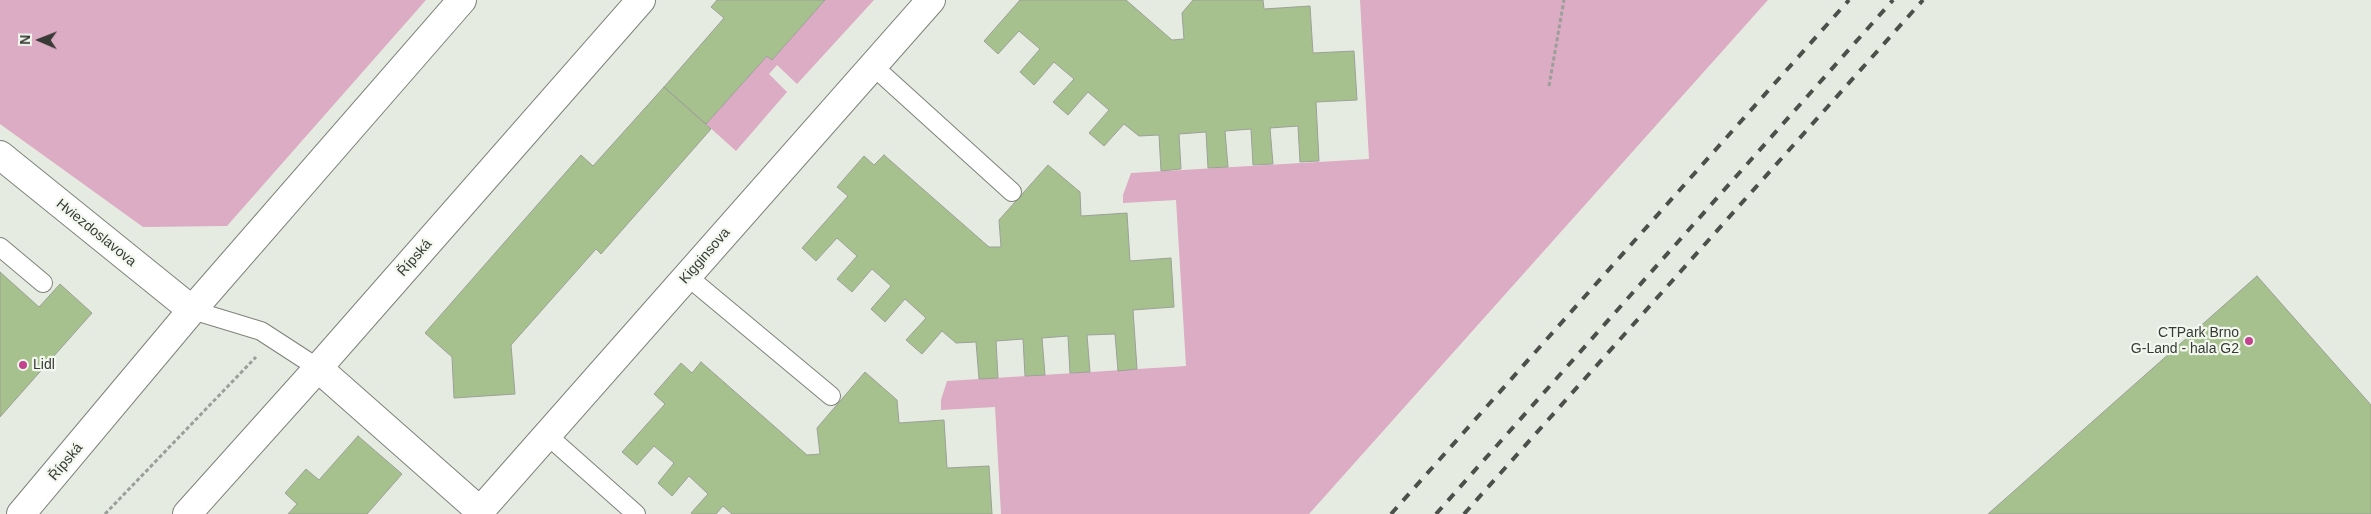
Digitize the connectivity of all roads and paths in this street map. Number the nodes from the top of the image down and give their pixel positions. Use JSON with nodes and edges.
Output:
{"nodes":[{"id":1,"x":462,"y":0,"type":"edge"},
{"id":2,"x":641,"y":0,"type":"edge"},
{"id":3,"x":931,"y":0,"type":"edge"},
{"id":4,"x":1564,"y":0,"type":"edge"},
{"id":5,"x":872,"y":66,"type":"junction"},
{"id":6,"x":1549,"y":86,"type":"dead end"},
{"id":7,"x":0,"y":155,"type":"edge"},
{"id":8,"x":1012,"y":192,"type":"dead end"},
{"id":9,"x":0,"y":247,"type":"edge"},
{"id":10,"x":687,"y":276,"type":"junction"},
{"id":11,"x":43,"y":283,"type":"dead end"},
{"id":12,"x":192,"y":310,"type":"junction"},
{"id":13,"x":273,"y":338,"type":"junction"},
{"id":14,"x":318,"y":368,"type":"junction"},
{"id":15,"x":831,"y":396,"type":"dead end"},
{"id":16,"x":547,"y":435,"type":"junction"},
{"id":17,"x":478,"y":513,"type":"edge"},
{"id":18,"x":22,"y":514,"type":"edge"},
{"id":19,"x":105,"y":514,"type":"edge"},
{"id":20,"x":187,"y":514,"type":"edge"},
{"id":21,"x":636,"y":514,"type":"edge"}],
"edges":[{"from":1,"to":12,"type":"street","name":"Řípská"},
{"from":2,"to":14,"type":"street","name":"Řípská"},
{"from":3,"to":5,"type":"street","name":"Kigginsova"},
{"from":4,"to":6,"type":"path"},
{"from":5,"to":8,"type":"lane"},
{"from":5,"to":10,"type":"street","name":"Kigginsova"},
{"from":7,"to":12,"type":"street","name":"Hviezdoslavova"},
{"from":9,"to":11,"type":"lane"},
{"from":10,"to":15,"type":"lane"},
{"from":10,"to":16,"type":"street","name":"Kigginsova"},
{"from":12,"to":13,"type":"lane"},
{"from":12,"to":18,"type":"street","name":"Řípská"},
{"from":13,"to":14,"type":"lane"},
{"from":13,"to":19,"type":"path"},
{"from":14,"to":17,"type":"street","name":"Kigginsova"},
{"from":14,"to":20,"type":"street","name":"Řípská"},
{"from":16,"to":17,"type":"street","name":"Kigginsova"},
{"from":16,"to":21,"type":"lane"}]}
